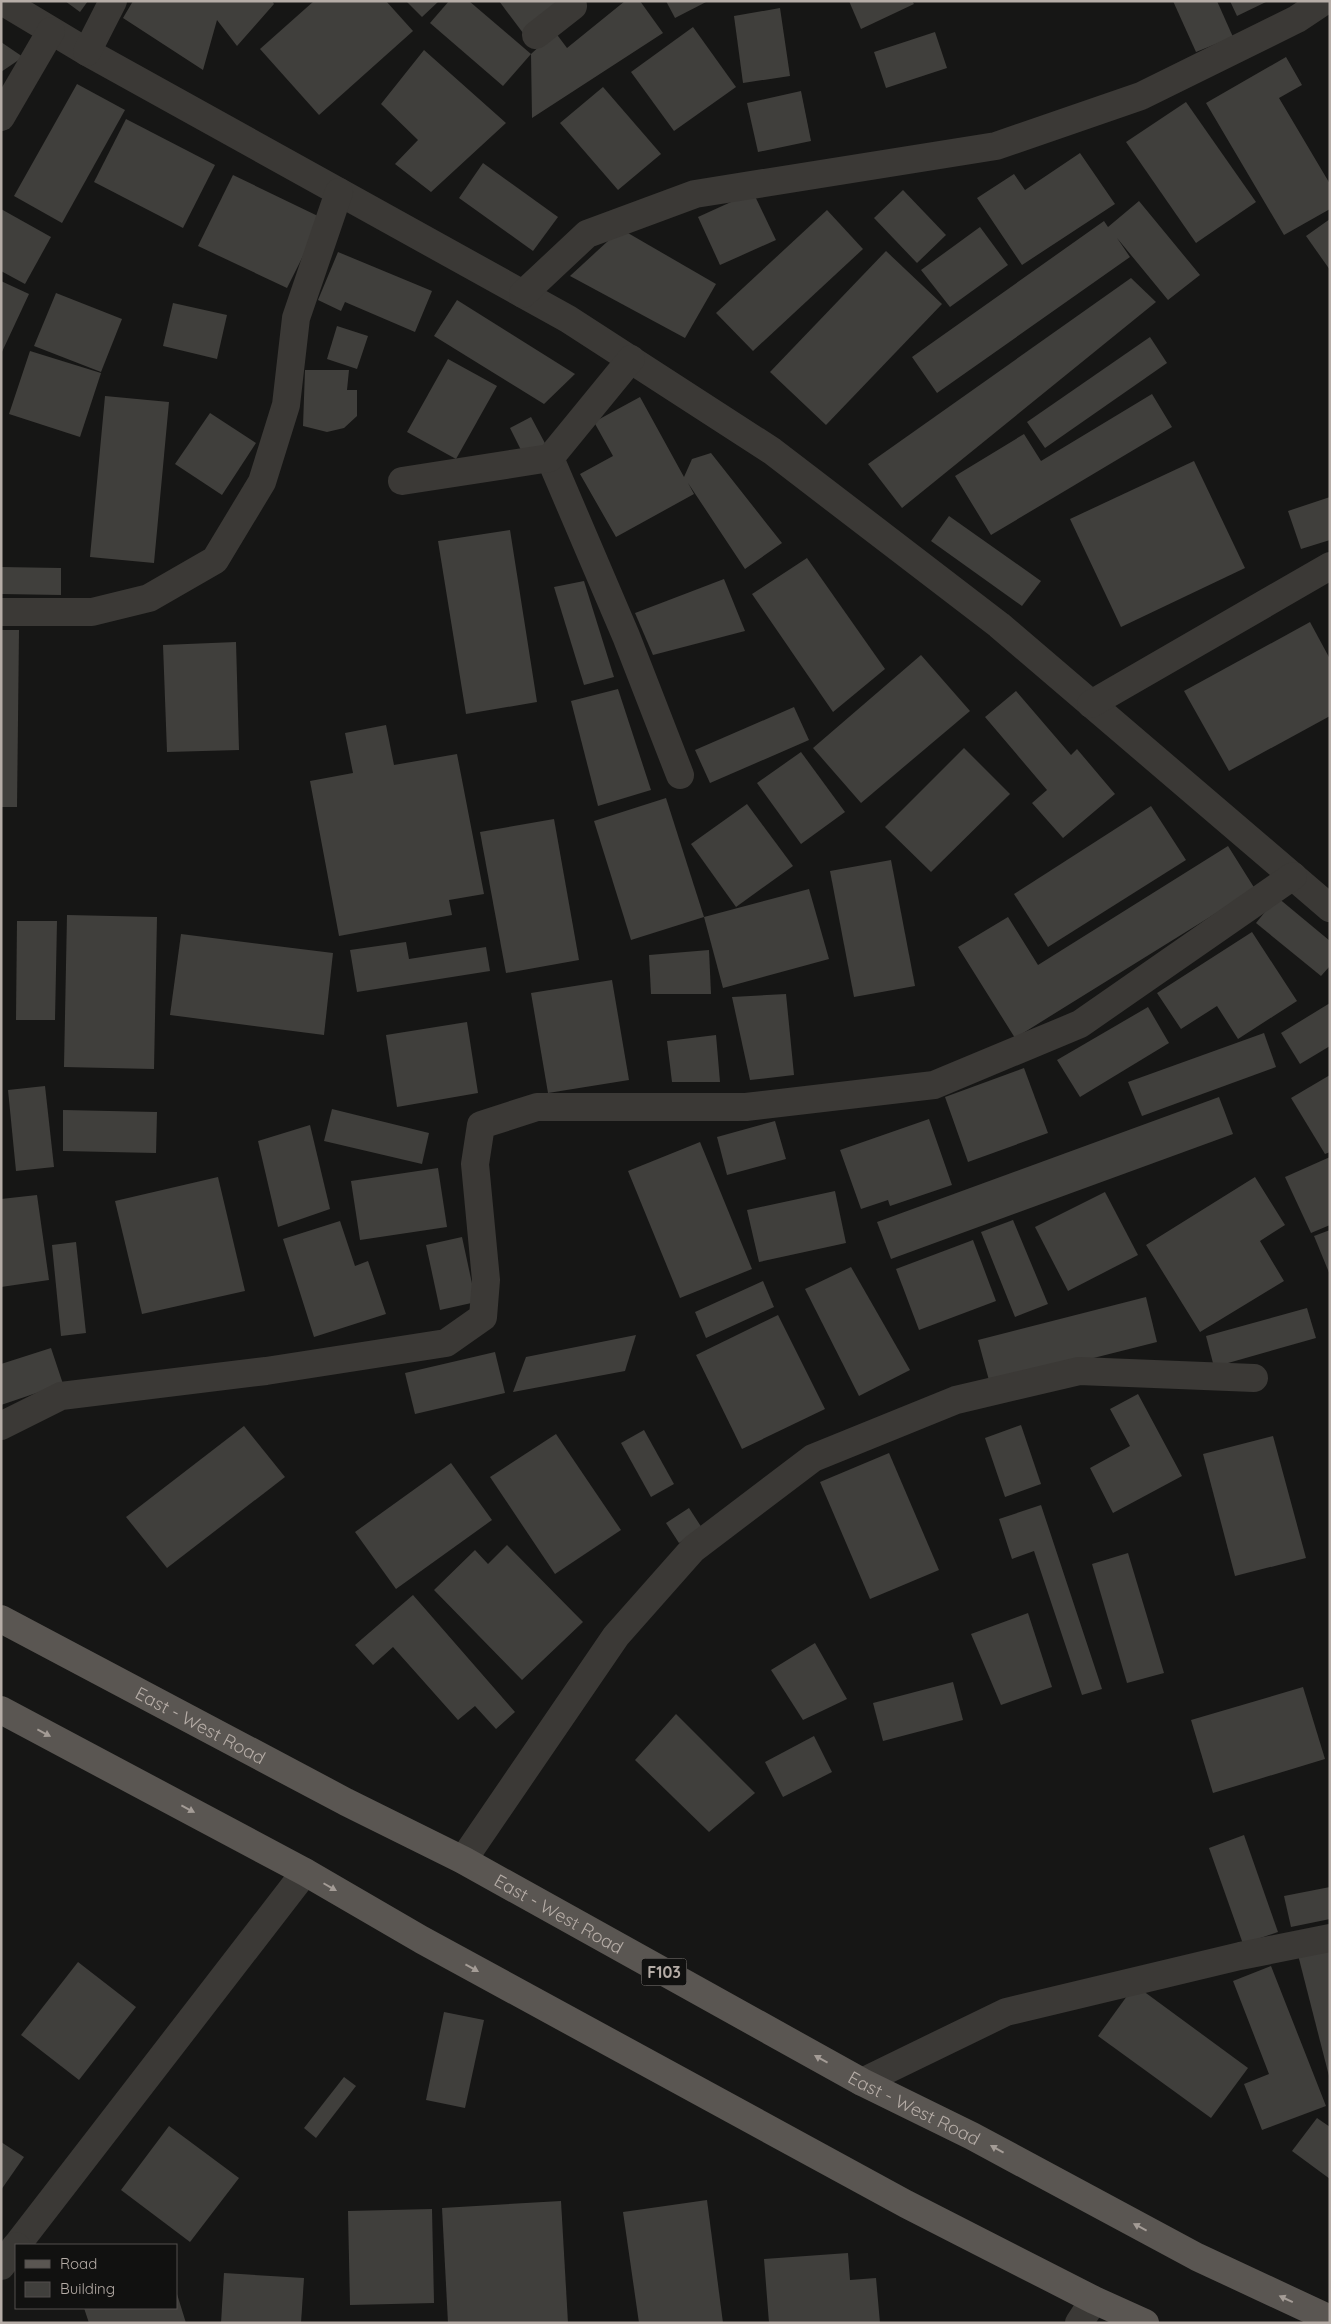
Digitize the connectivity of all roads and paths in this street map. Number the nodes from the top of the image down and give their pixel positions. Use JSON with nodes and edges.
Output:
{"nodes":[{"id":1,"x":2,"y":1,"type":"edge"},
{"id":2,"x":113,"y":1,"type":"edge"},
{"id":3,"x":1324,"y":1,"type":"edge"},
{"id":4,"x":575,"y":3,"type":"edge"},
{"id":5,"x":51,"y":31,"type":"junction"},
{"id":6,"x":536,"y":35,"type":"dead end"},
{"id":7,"x":87,"y":52,"type":"junction"},
{"id":8,"x":1,"y":117,"type":"edge"},
{"id":9,"x":339,"y":192,"type":"junction"},
{"id":10,"x":523,"y":294,"type":"junction"},
{"id":11,"x":631,"y":359,"type":"junction"},
{"id":12,"x":550,"y":458,"type":"junction"},
{"id":13,"x":402,"y":481,"type":"dead end"},
{"id":14,"x":1330,"y":566,"type":"edge"},
{"id":15,"x":1,"y":612,"type":"edge"},
{"id":16,"x":1091,"y":704,"type":"junction"},
{"id":17,"x":680,"y":775,"type":"dead end"},
{"id":18,"x":1292,"y":876,"type":"junction"},
{"id":19,"x":1330,"y":908,"type":"edge"},
{"id":20,"x":1254,"y":1378,"type":"dead end"},
{"id":21,"x":1,"y":1426,"type":"edge"},
{"id":22,"x":1,"y":1619,"type":"edge"},
{"id":23,"x":1,"y":1710,"type":"edge"},
{"id":24,"x":463,"y":1860,"type":"junction"},
{"id":25,"x":305,"y":1872,"type":"junction"},
{"id":26,"x":1330,"y":1938,"type":"edge"},
{"id":27,"x":862,"y":2082,"type":"junction"},
{"id":28,"x":18,"y":2244,"type":"edge"},
{"id":29,"x":15,"y":2247,"type":"edge"},
{"id":30,"x":1,"y":2266,"type":"edge"},
{"id":31,"x":1094,"y":2300,"type":"junction"},
{"id":32,"x":1330,"y":2319,"type":"edge"},
{"id":33,"x":1079,"y":2323,"type":"edge"},
{"id":34,"x":1145,"y":2323,"type":"edge"}],
"edges":[{"from":1,"to":5,"type":"street"},
{"from":2,"to":7,"type":"street"},
{"from":3,"to":10,"type":"street"},
{"from":4,"to":6,"type":"street"},
{"from":5,"to":7,"type":"street"},
{"from":5,"to":8,"type":"street"},
{"from":7,"to":9,"type":"street"},
{"from":9,"to":10,"type":"street"},
{"from":9,"to":15,"type":"street"},
{"from":10,"to":11,"type":"street"},
{"from":11,"to":12,"type":"street"},
{"from":11,"to":16,"type":"street"},
{"from":12,"to":13,"type":"street"},
{"from":12,"to":17,"type":"street"},
{"from":14,"to":16,"type":"street"},
{"from":16,"to":18,"type":"street"},
{"from":18,"to":19,"type":"street"},
{"from":18,"to":21,"type":"street"},
{"from":20,"to":24,"type":"street"},
{"from":22,"to":24,"type":"main road","name":"East - West Road","number":"F103"},
{"from":23,"to":25,"type":"main road","one_way":true},
{"from":27,"to":24,"type":"main road","name":"East - West Road","number":"F103","one_way":true},
{"from":25,"to":28,"type":"street"},
{"from":25,"to":31,"type":"main road","one_way":true},
{"from":26,"to":27,"type":"street"},
{"from":32,"to":27,"type":"main road","name":"East - West Road","number":"F103","one_way":true},
{"from":29,"to":30,"type":"street"},
{"from":31,"to":33,"type":"street"},
{"from":31,"to":34,"type":"main road"}]}
